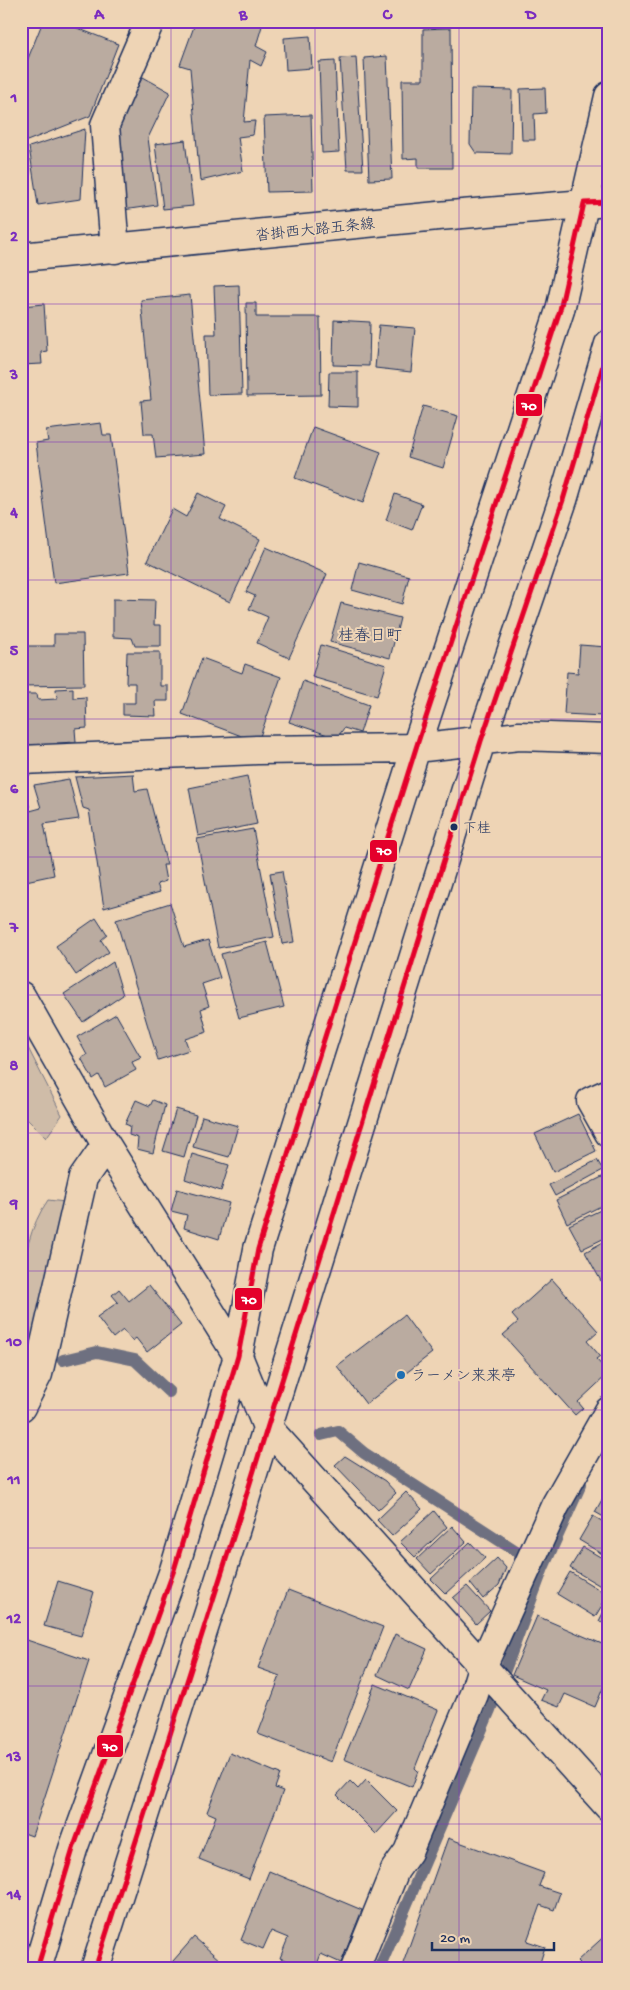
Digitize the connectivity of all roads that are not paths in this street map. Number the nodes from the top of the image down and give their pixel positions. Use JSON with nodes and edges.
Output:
{"nodes":[{"id":1,"x":150,"y":21,"type":"edge"},
{"id":2,"x":609,"y":96,"type":"edge"},
{"id":3,"x":597,"y":203,"type":"edge"},
{"id":4,"x":115,"y":249,"type":"junction"},
{"id":5,"x":21,"y":257,"type":"edge"},
{"id":6,"x":609,"y":344,"type":"edge"},
{"id":7,"x":609,"y":739,"type":"edge"},
{"id":8,"x":481,"y":741,"type":"junction"},
{"id":9,"x":416,"y":748,"type":"junction"},
{"id":10,"x":21,"y":760,"type":"edge"},
{"id":11,"x":21,"y":996,"type":"edge"},
{"id":12,"x":609,"y":1092,"type":"edge"},
{"id":13,"x":609,"y":1133,"type":"edge"},
{"id":14,"x":106,"y":1145,"type":"junction"},
{"id":15,"x":238,"y":1356,"type":"junction"},
{"id":16,"x":21,"y":1407,"type":"edge"},
{"id":17,"x":609,"y":1411,"type":"edge"},
{"id":18,"x":267,"y":1427,"type":"junction"},
{"id":19,"x":482,"y":1667,"type":"junction"},
{"id":20,"x":609,"y":1808,"type":"edge"},
{"id":21,"x":37,"y":1969,"type":"edge"},
{"id":22,"x":95,"y":1969,"type":"edge"},
{"id":23,"x":355,"y":1969,"type":"edge"}],
"edges":[{"from":1,"to":4,"type":"street"},
{"from":2,"to":3,"type":"street"},
{"from":3,"to":4,"type":"street","name":"沓掛西大路五条線"},
{"from":3,"to":9,"type":"street"},
{"from":4,"to":5,"type":"street","name":"沓掛西大路五条線"},
{"from":6,"to":8,"type":"street"},
{"from":7,"to":8,"type":"street"},
{"from":8,"to":9,"type":"street"},
{"from":8,"to":18,"type":"street"},
{"from":9,"to":10,"type":"street"},
{"from":9,"to":15,"type":"street"},
{"from":11,"to":14,"type":"street"},
{"from":12,"to":13,"type":"street"},
{"from":14,"to":15,"type":"street"},
{"from":14,"to":16,"type":"street"},
{"from":15,"to":18,"type":"street"},
{"from":15,"to":21,"type":"street"},
{"from":17,"to":19,"type":"street"},
{"from":18,"to":19,"type":"street"},
{"from":18,"to":22,"type":"street"},
{"from":19,"to":20,"type":"street"},
{"from":19,"to":23,"type":"street"}]}
